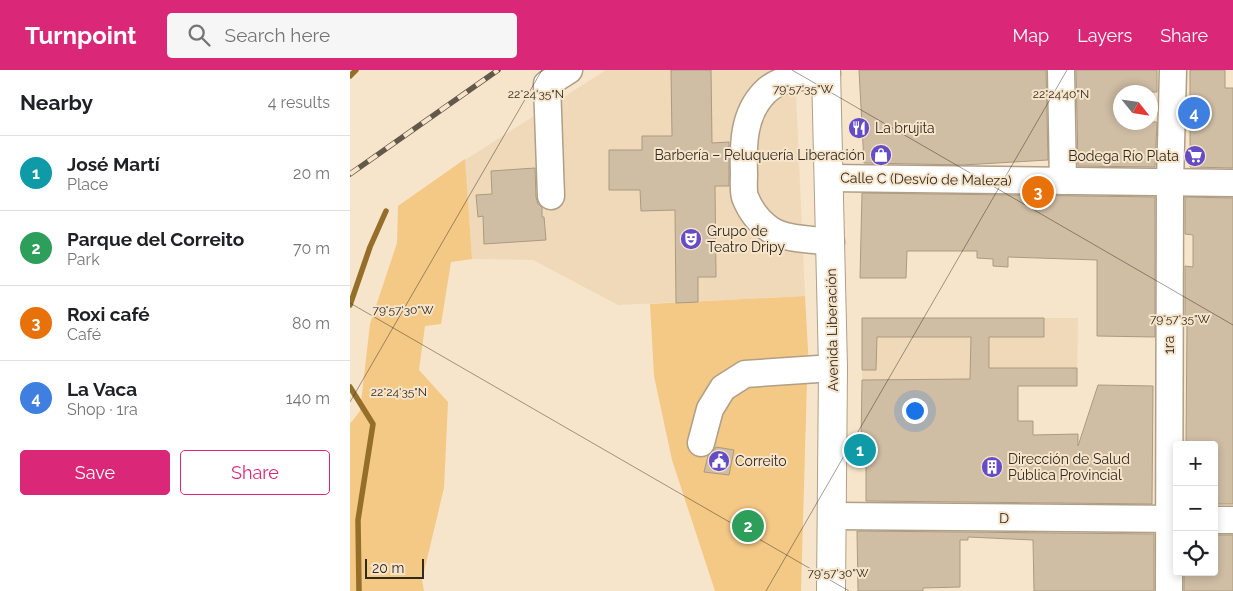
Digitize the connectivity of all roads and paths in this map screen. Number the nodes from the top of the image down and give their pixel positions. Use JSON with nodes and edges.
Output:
{"nodes":[{"id":1,"x":569,"y":70,"type":"edge"},
{"id":2,"x":1061,"y":70,"type":"edge"},
{"id":3,"x":1173,"y":70,"type":"edge"},
{"id":4,"x":826,"y":72,"type":"edge"},
{"id":5,"x":829,"y":178,"type":"junction"},
{"id":6,"x":1062,"y":181,"type":"junction"},
{"id":7,"x":1170,"y":182,"type":"junction"},
{"id":8,"x":1233,"y":183,"type":"edge"},
{"id":9,"x":552,"y":196,"type":"dead end"},
{"id":10,"x":831,"y":242,"type":"junction"},
{"id":11,"x":833,"y":368,"type":"junction"},
{"id":12,"x":701,"y":443,"type":"dead end"},
{"id":13,"x":832,"y":516,"type":"junction"},
{"id":14,"x":1173,"y":519,"type":"edge"},
{"id":15,"x":1218,"y":520,"type":"edge"},
{"id":16,"x":1233,"y":520,"type":"edge"},
{"id":17,"x":831,"y":591,"type":"edge"},
{"id":18,"x":1169,"y":591,"type":"edge"}],
"edges":[{"from":1,"to":9,"type":"street"},
{"from":2,"to":6,"type":"street"},
{"from":3,"to":7,"type":"street","name":"1ra"},
{"from":4,"to":5,"type":"main road","name":"Avenida Liberación"},
{"from":4,"to":10,"type":"street"},
{"from":5,"to":6,"type":"street","name":"Calle C (Desvío de Maleza)"},
{"from":5,"to":10,"type":"main road","name":"Avenida Liberación"},
{"from":6,"to":7,"type":"street","name":"Calle C (Desvío de Maleza)"},
{"from":7,"to":8,"type":"street","name":"Calle C (Desvío de Maleza)"},
{"from":7,"to":14,"type":"street","name":"1ra"},
{"from":10,"to":11,"type":"main road","name":"Avenida Liberación"},
{"from":11,"to":12,"type":"street"},
{"from":11,"to":13,"type":"main road","name":"Avenida Liberación"},
{"from":13,"to":14,"type":"street","name":"D"},
{"from":13,"to":17,"type":"main road","name":"Avenida Liberación"},
{"from":14,"to":18,"type":"street","name":"1ra"},
{"from":15,"to":16,"type":"street"}]}
